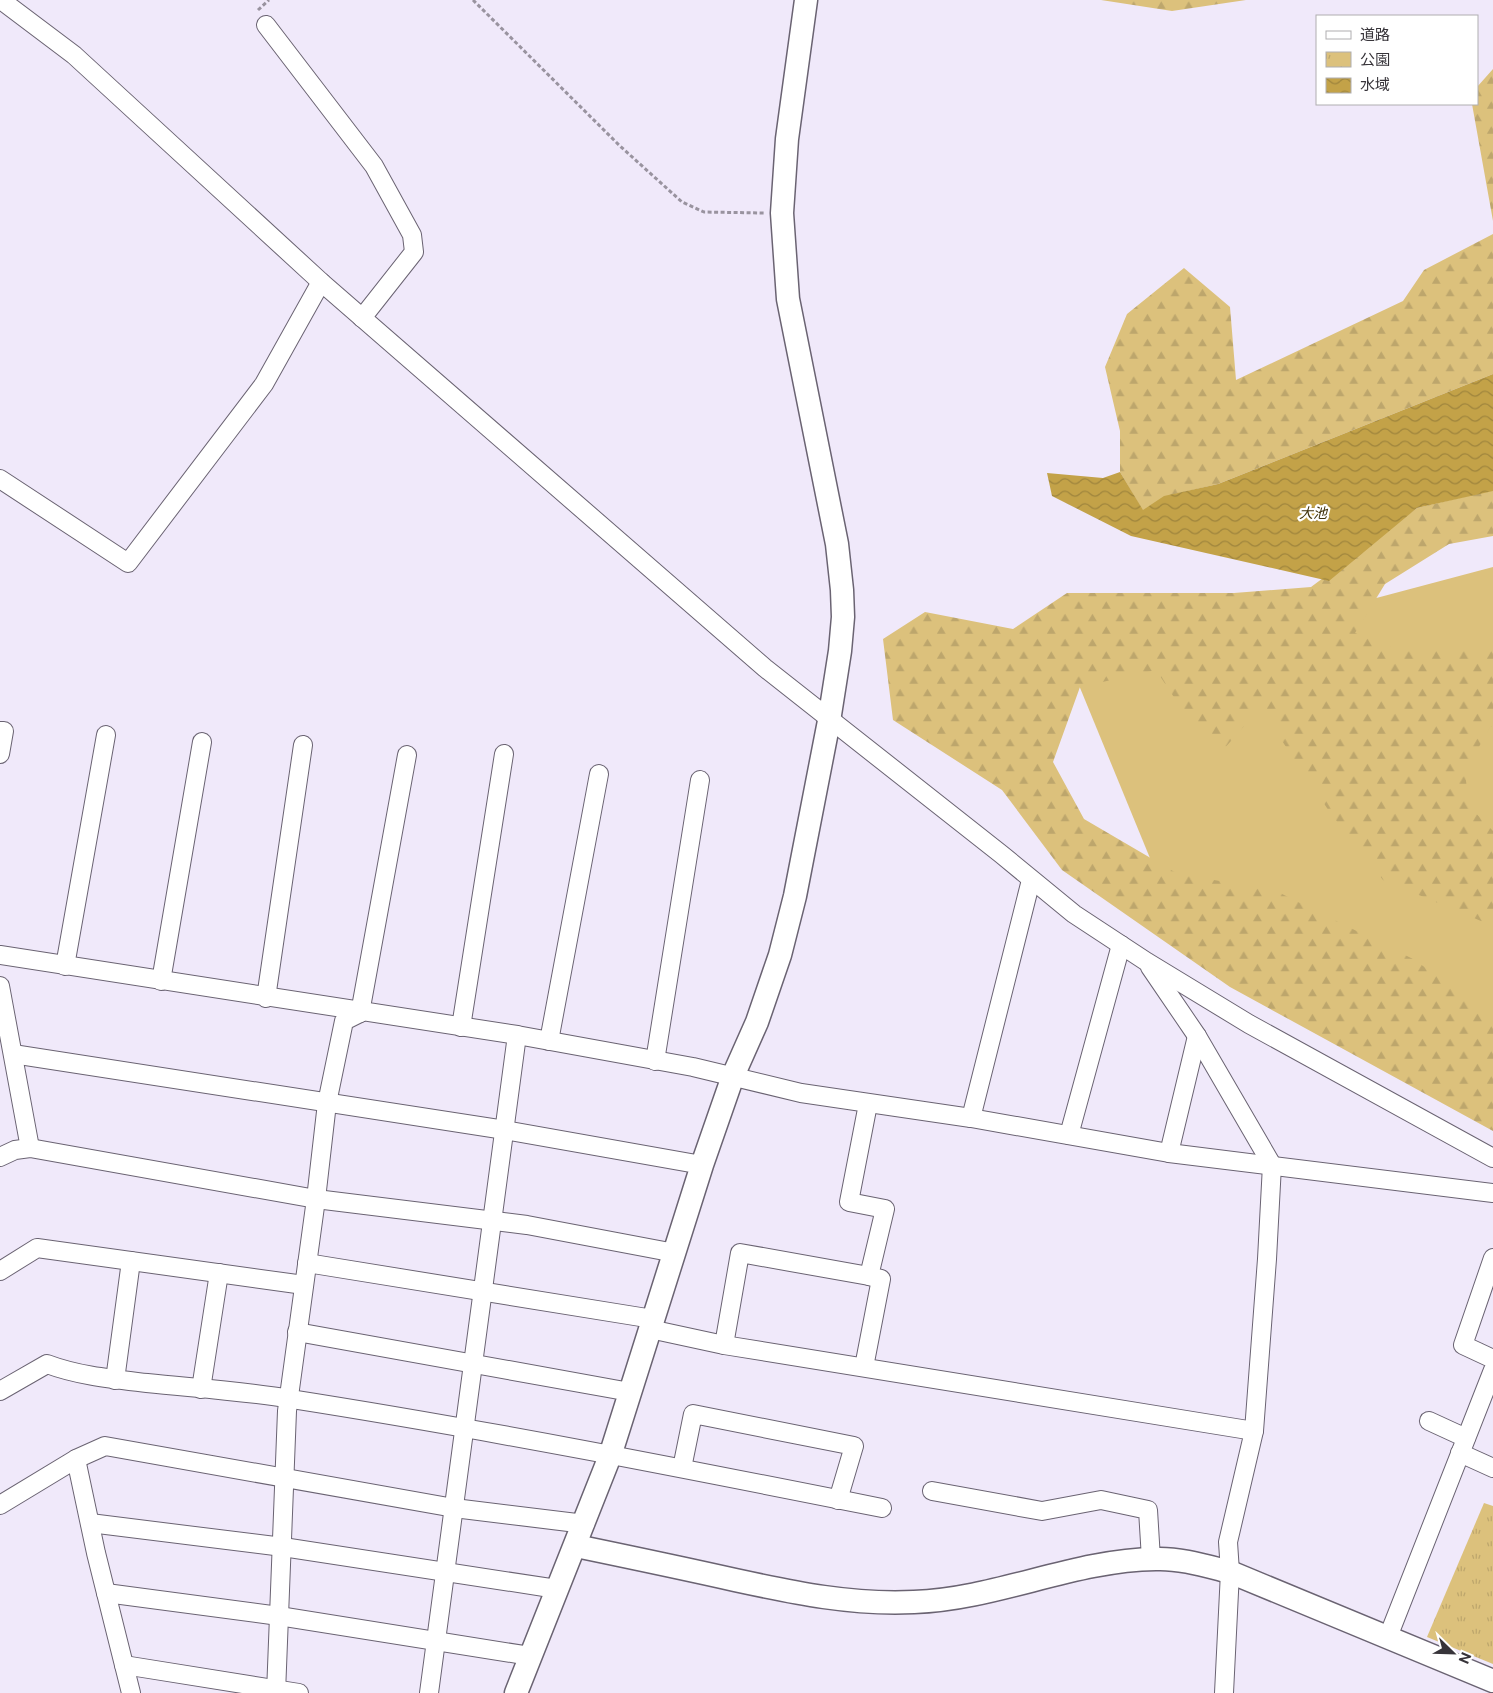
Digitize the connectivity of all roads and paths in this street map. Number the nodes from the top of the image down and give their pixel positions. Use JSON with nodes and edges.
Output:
{"nodes":[{"id":1,"x":1,"y":0,"type":"edge"},
{"id":2,"x":474,"y":0,"type":"edge"},
{"id":3,"x":806,"y":0,"type":"edge"},
{"id":4,"x":266,"y":25,"type":"dead end"},
{"id":5,"x":782,"y":213,"type":"junction"},
{"id":6,"x":321,"y":282,"type":"junction"},
{"id":7,"x":362,"y":318,"type":"junction"},
{"id":8,"x":0,"y":479,"type":"edge"},
{"id":9,"x":829,"y":720,"type":"junction"},
{"id":10,"x":0,"y":731,"type":"edge"},
{"id":11,"x":106,"y":735,"type":"dead end"},
{"id":12,"x":202,"y":742,"type":"dead end"},
{"id":13,"x":303,"y":745,"type":"dead end"},
{"id":14,"x":0,"y":754,"type":"edge"},
{"id":15,"x":504,"y":754,"type":"dead end"},
{"id":16,"x":407,"y":755,"type":"dead end"},
{"id":17,"x":598,"y":774,"type":"dead end"},
{"id":18,"x":700,"y":780,"type":"dead end"},
{"id":19,"x":1031,"y":880,"type":"junction"},
{"id":20,"x":1121,"y":945,"type":"junction"},
{"id":21,"x":0,"y":955,"type":"edge"},
{"id":22,"x":1147,"y":962,"type":"junction"},
{"id":23,"x":65,"y":966,"type":"junction"},
{"id":24,"x":162,"y":981,"type":"junction"},
{"id":25,"x":0,"y":986,"type":"edge"},
{"id":26,"x":266,"y":998,"type":"junction"},
{"id":27,"x":360,"y":1013,"type":"junction"},
{"id":28,"x":461,"y":1027,"type":"junction"},
{"id":29,"x":517,"y":1035,"type":"junction"},
{"id":30,"x":1197,"y":1036,"type":"junction"},
{"id":31,"x":549,"y":1042,"type":"junction"},
{"id":32,"x":13,"y":1054,"type":"junction"},
{"id":33,"x":655,"y":1061,"type":"junction"},
{"id":34,"x":733,"y":1076,"type":"junction"},
{"id":35,"x":327,"y":1103,"type":"junction"},
{"id":36,"x":868,"y":1104,"type":"junction"},
{"id":37,"x":971,"y":1118,"type":"junction"},
{"id":38,"x":504,"y":1130,"type":"junction"},
{"id":39,"x":1069,"y":1135,"type":"junction"},
{"id":40,"x":30,"y":1148,"type":"junction"},
{"id":41,"x":1169,"y":1153,"type":"junction"},
{"id":42,"x":0,"y":1157,"type":"edge"},
{"id":43,"x":1493,"y":1158,"type":"edge"},
{"id":44,"x":702,"y":1165,"type":"junction"},
{"id":45,"x":1272,"y":1165,"type":"junction"},
{"id":46,"x":1493,"y":1193,"type":"edge"},
{"id":47,"x":316,"y":1199,"type":"junction"},
{"id":48,"x":492,"y":1221,"type":"junction"},
{"id":49,"x":675,"y":1253,"type":"junction"},
{"id":50,"x":1493,"y":1258,"type":"edge"},
{"id":51,"x":131,"y":1261,"type":"junction"},
{"id":52,"x":307,"y":1264,"type":"junction"},
{"id":53,"x":0,"y":1271,"type":"edge"},
{"id":54,"x":219,"y":1273,"type":"junction"},
{"id":55,"x":869,"y":1276,"type":"junction"},
{"id":56,"x":304,"y":1285,"type":"junction"},
{"id":57,"x":483,"y":1290,"type":"junction"},
{"id":58,"x":652,"y":1324,"type":"junction"},
{"id":59,"x":297,"y":1332,"type":"junction"},
{"id":60,"x":724,"y":1344,"type":"junction"},
{"id":61,"x":1493,"y":1358,"type":"edge"},
{"id":62,"x":473,"y":1362,"type":"junction"},
{"id":63,"x":864,"y":1367,"type":"junction"},
{"id":64,"x":1493,"y":1370,"type":"edge"},
{"id":65,"x":115,"y":1380,"type":"junction"},
{"id":66,"x":201,"y":1389,"type":"junction"},
{"id":67,"x":0,"y":1391,"type":"edge"},
{"id":68,"x":630,"y":1392,"type":"junction"},
{"id":69,"x":289,"y":1398,"type":"junction"},
{"id":70,"x":1429,"y":1421,"type":"dead end"},
{"id":71,"x":465,"y":1428,"type":"junction"},
{"id":72,"x":1254,"y":1432,"type":"junction"},
{"id":73,"x":1463,"y":1446,"type":"junction"},
{"id":74,"x":610,"y":1456,"type":"junction"},
{"id":75,"x":76,"y":1459,"type":"junction"},
{"id":76,"x":682,"y":1468,"type":"junction"},
{"id":77,"x":1493,"y":1468,"type":"edge"},
{"id":78,"x":284,"y":1477,"type":"junction"},
{"id":79,"x":932,"y":1491,"type":"dead end"},
{"id":80,"x":838,"y":1500,"type":"junction"},
{"id":81,"x":0,"y":1505,"type":"edge"},
{"id":82,"x":454,"y":1508,"type":"junction"},
{"id":83,"x":882,"y":1508,"type":"dead end"},
{"id":84,"x":90,"y":1523,"type":"junction"},
{"id":85,"x":585,"y":1524,"type":"junction"},
{"id":86,"x":576,"y":1546,"type":"junction"},
{"id":87,"x":282,"y":1548,"type":"junction"},
{"id":88,"x":1151,"y":1559,"type":"junction"},
{"id":89,"x":445,"y":1571,"type":"junction"},
{"id":90,"x":1230,"y":1572,"type":"junction"},
{"id":91,"x":557,"y":1589,"type":"junction"},
{"id":92,"x":106,"y":1593,"type":"junction"},
{"id":93,"x":280,"y":1616,"type":"junction"},
{"id":94,"x":1388,"y":1637,"type":"junction"},
{"id":95,"x":436,"y":1641,"type":"junction"},
{"id":96,"x":530,"y":1656,"type":"junction"},
{"id":97,"x":124,"y":1665,"type":"junction"},
{"id":98,"x":1493,"y":1681,"type":"edge"},
{"id":99,"x":276,"y":1691,"type":"edge"},
{"id":100,"x":131,"y":1693,"type":"edge"},
{"id":101,"x":299,"y":1693,"type":"edge"},
{"id":102,"x":429,"y":1693,"type":"edge"},
{"id":103,"x":516,"y":1693,"type":"edge"},
{"id":104,"x":1224,"y":1693,"type":"edge"}],
"edges":[{"from":1,"to":6,"type":"street"},
{"from":2,"to":5,"type":"path"},
{"from":3,"to":5,"type":"street"},
{"from":4,"to":7,"type":"street"},
{"from":5,"to":9,"type":"street"},
{"from":6,"to":7,"type":"street"},
{"from":6,"to":8,"type":"street"},
{"from":7,"to":9,"type":"street"},
{"from":9,"to":19,"type":"street"},
{"from":9,"to":34,"type":"street"},
{"from":10,"to":14,"type":"street"},
{"from":11,"to":23,"type":"street"},
{"from":12,"to":24,"type":"street"},
{"from":13,"to":26,"type":"street"},
{"from":15,"to":28,"type":"street"},
{"from":16,"to":27,"type":"street"},
{"from":17,"to":31,"type":"street"},
{"from":18,"to":33,"type":"street"},
{"from":19,"to":20,"type":"street"},
{"from":19,"to":37,"type":"street"},
{"from":20,"to":22,"type":"street"},
{"from":20,"to":39,"type":"street"},
{"from":21,"to":23,"type":"street"},
{"from":22,"to":30,"type":"street"},
{"from":22,"to":43,"type":"street"},
{"from":23,"to":24,"type":"street"},
{"from":24,"to":26,"type":"street"},
{"from":25,"to":32,"type":"street"},
{"from":26,"to":27,"type":"street"},
{"from":27,"to":28,"type":"street"},
{"from":27,"to":35,"type":"street"},
{"from":28,"to":29,"type":"street"},
{"from":29,"to":31,"type":"street"},
{"from":29,"to":38,"type":"street"},
{"from":30,"to":41,"type":"street"},
{"from":30,"to":45,"type":"street"},
{"from":31,"to":33,"type":"street"},
{"from":32,"to":35,"type":"street"},
{"from":32,"to":40,"type":"street"},
{"from":33,"to":34,"type":"street"},
{"from":34,"to":36,"type":"street"},
{"from":34,"to":44,"type":"street"},
{"from":35,"to":38,"type":"street"},
{"from":35,"to":47,"type":"street"},
{"from":36,"to":37,"type":"street"},
{"from":36,"to":55,"type":"street"},
{"from":37,"to":39,"type":"street"},
{"from":38,"to":44,"type":"street"},
{"from":38,"to":48,"type":"street"},
{"from":39,"to":41,"type":"street"},
{"from":40,"to":42,"type":"street"},
{"from":40,"to":47,"type":"street"},
{"from":41,"to":45,"type":"street"},
{"from":44,"to":49,"type":"street"},
{"from":45,"to":46,"type":"street"},
{"from":45,"to":72,"type":"street"},
{"from":47,"to":48,"type":"street"},
{"from":47,"to":52,"type":"street"},
{"from":48,"to":49,"type":"street"},
{"from":48,"to":57,"type":"street"},
{"from":49,"to":58,"type":"street"},
{"from":50,"to":61,"type":"street"},
{"from":51,"to":53,"type":"street"},
{"from":51,"to":54,"type":"street"},
{"from":51,"to":65,"type":"street"},
{"from":52,"to":56,"type":"street"},
{"from":52,"to":57,"type":"street"},
{"from":54,"to":56,"type":"street"},
{"from":54,"to":66,"type":"street"},
{"from":55,"to":60,"type":"street"},
{"from":55,"to":63,"type":"street"},
{"from":56,"to":59,"type":"street"},
{"from":57,"to":58,"type":"street"},
{"from":57,"to":62,"type":"street"},
{"from":58,"to":60,"type":"street"},
{"from":58,"to":68,"type":"street"},
{"from":59,"to":62,"type":"street"},
{"from":59,"to":69,"type":"street"},
{"from":60,"to":63,"type":"street"},
{"from":62,"to":68,"type":"street"},
{"from":62,"to":71,"type":"street"},
{"from":63,"to":72,"type":"street"},
{"from":64,"to":73,"type":"street"},
{"from":65,"to":66,"type":"street"},
{"from":65,"to":67,"type":"street"},
{"from":66,"to":69,"type":"street"},
{"from":68,"to":74,"type":"street"},
{"from":69,"to":71,"type":"street"},
{"from":69,"to":78,"type":"street"},
{"from":70,"to":73,"type":"street"},
{"from":71,"to":74,"type":"street"},
{"from":71,"to":82,"type":"street"},
{"from":72,"to":90,"type":"street"},
{"from":73,"to":77,"type":"street"},
{"from":73,"to":94,"type":"street"},
{"from":74,"to":76,"type":"street"},
{"from":74,"to":85,"type":"street"},
{"from":75,"to":78,"type":"street"},
{"from":75,"to":81,"type":"street"},
{"from":75,"to":84,"type":"street"},
{"from":76,"to":80,"type":"street"},
{"from":76,"to":80,"type":"street"},
{"from":78,"to":82,"type":"street"},
{"from":78,"to":87,"type":"street"},
{"from":79,"to":88,"type":"street"},
{"from":80,"to":83,"type":"street"},
{"from":82,"to":85,"type":"street"},
{"from":82,"to":89,"type":"street"},
{"from":84,"to":87,"type":"street"},
{"from":84,"to":92,"type":"street"},
{"from":85,"to":86,"type":"street"},
{"from":86,"to":88,"type":"street"},
{"from":86,"to":91,"type":"street"},
{"from":87,"to":89,"type":"street"},
{"from":87,"to":93,"type":"street"},
{"from":88,"to":90,"type":"street"},
{"from":89,"to":91,"type":"street"},
{"from":89,"to":95,"type":"street"},
{"from":90,"to":94,"type":"street"},
{"from":90,"to":104,"type":"street"},
{"from":91,"to":96,"type":"street"},
{"from":92,"to":93,"type":"street"},
{"from":92,"to":97,"type":"street"},
{"from":93,"to":95,"type":"street"},
{"from":93,"to":99,"type":"street"},
{"from":94,"to":98,"type":"street"},
{"from":95,"to":96,"type":"street"},
{"from":95,"to":102,"type":"street"},
{"from":96,"to":103,"type":"street"},
{"from":97,"to":99,"type":"street"},
{"from":97,"to":100,"type":"street"},
{"from":99,"to":101,"type":"street"}]}
